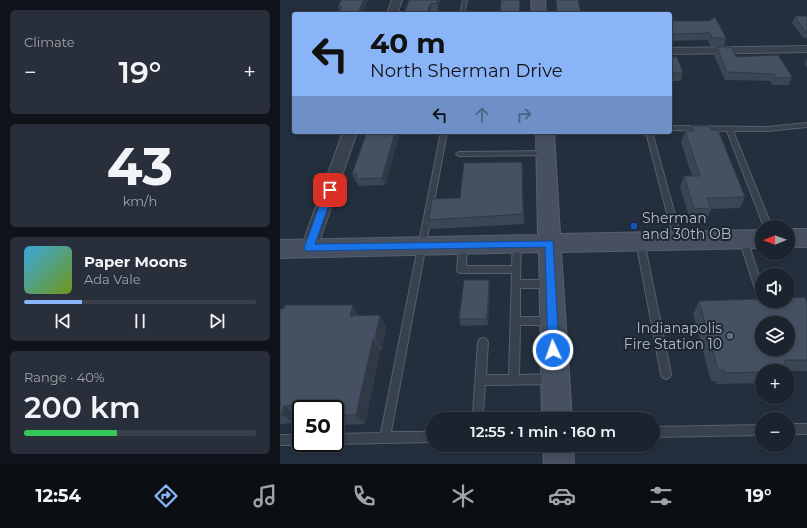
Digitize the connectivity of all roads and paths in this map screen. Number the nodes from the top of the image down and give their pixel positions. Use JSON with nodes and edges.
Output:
{"nodes":[{"id":1,"x":397,"y":0,"type":"edge"},
{"id":2,"x":465,"y":0,"type":"edge"},
{"id":3,"x":538,"y":0,"type":"edge"},
{"id":4,"x":393,"y":12,"type":"edge"},
{"id":5,"x":462,"y":12,"type":"edge"},
{"id":6,"x":538,"y":12,"type":"edge"},
{"id":7,"x":807,"y":49,"type":"edge"},
{"id":8,"x":672,"y":51,"type":"edge"},
{"id":9,"x":807,"y":126,"type":"edge"},
{"id":10,"x":672,"y":128,"type":"edge"},
{"id":11,"x":729,"y":128,"type":"junction"},
{"id":12,"x":349,"y":134,"type":"edge"},
{"id":13,"x":444,"y":134,"type":"edge"},
{"id":14,"x":545,"y":134,"type":"edge"},
{"id":15,"x":650,"y":134,"type":"edge"},
{"id":16,"x":546,"y":153,"type":"junction"},
{"id":17,"x":459,"y":154,"type":"dead end"},
{"id":18,"x":765,"y":220,"type":"edge"},
{"id":19,"x":795,"y":238,"type":"edge"},
{"id":20,"x":807,"y":238,"type":"edge"},
{"id":21,"x":752,"y":239,"type":"edge"},
{"id":22,"x":678,"y":240,"type":"junction"},
{"id":23,"x":640,"y":241,"type":"junction"},
{"id":24,"x":550,"y":243,"type":"junction"},
{"id":25,"x":517,"y":244,"type":"junction"},
{"id":26,"x":463,"y":245,"type":"junction"},
{"id":27,"x":421,"y":246,"type":"junction"},
{"id":28,"x":309,"y":248,"type":"junction"},
{"id":29,"x":280,"y":249,"type":"edge"},
{"id":30,"x":757,"y":268,"type":"edge"},
{"id":31,"x":516,"y":269,"type":"junction"},
{"id":32,"x":515,"y":284,"type":"junction"},
{"id":33,"x":551,"y":284,"type":"junction"},
{"id":34,"x":515,"y":321,"type":"junction"},
{"id":35,"x":552,"y":321,"type":"junction"},
{"id":36,"x":483,"y":342,"type":"dead end"},
{"id":37,"x":666,"y":374,"type":"dead end"},
{"id":38,"x":555,"y":378,"type":"junction"},
{"id":39,"x":481,"y":380,"type":"junction"},
{"id":40,"x":514,"y":380,"type":"junction"},
{"id":41,"x":478,"y":412,"type":"edge"},
{"id":42,"x":557,"y":412,"type":"edge"},
{"id":43,"x":795,"y":429,"type":"edge"},
{"id":44,"x":807,"y":429,"type":"edge"},
{"id":45,"x":755,"y":430,"type":"edge"},
{"id":46,"x":660,"y":432,"type":"edge"},
{"id":47,"x":426,"y":437,"type":"edge"},
{"id":48,"x":385,"y":438,"type":"junction"},
{"id":49,"x":344,"y":439,"type":"edge"},
{"id":50,"x":280,"y":440,"type":"edge"},
{"id":51,"x":292,"y":440,"type":"edge"},
{"id":52,"x":558,"y":452,"type":"edge"},
{"id":53,"x":559,"y":464,"type":"edge"}],
"edges":[{"from":1,"to":4,"type":"street"},
{"from":2,"to":5,"type":"lane"},
{"from":3,"to":6,"type":"main road"},
{"from":7,"to":8,"type":"street"},
{"from":9,"to":11,"type":"lane"},
{"from":10,"to":11,"type":"lane"},
{"from":11,"to":18,"type":"lane"},
{"from":12,"to":28,"type":"street"},
{"from":13,"to":27,"type":"lane"},
{"from":14,"to":16,"type":"main road"},
{"from":15,"to":22,"type":"lane"},
{"from":16,"to":17,"type":"lane"},
{"from":16,"to":24,"type":"main road"},
{"from":19,"to":20,"type":"main road"},
{"from":21,"to":22,"type":"main road"},
{"from":21,"to":30,"type":"lane"},
{"from":22,"to":23,"type":"main road"},
{"from":23,"to":24,"type":"main road"},
{"from":23,"to":37,"type":"lane"},
{"from":24,"to":25,"type":"main road"},
{"from":24,"to":33,"type":"main road"},
{"from":25,"to":26,"type":"main road"},
{"from":25,"to":31,"type":"lane"},
{"from":26,"to":27,"type":"main road"},
{"from":26,"to":31,"type":"lane"},
{"from":27,"to":28,"type":"main road"},
{"from":27,"to":48,"type":"lane"},
{"from":28,"to":29,"type":"main road"},
{"from":31,"to":32,"type":"lane"},
{"from":32,"to":33,"type":"lane"},
{"from":32,"to":34,"type":"lane"},
{"from":33,"to":35,"type":"main road"},
{"from":34,"to":35,"type":"lane"},
{"from":34,"to":40,"type":"lane"},
{"from":35,"to":38,"type":"main road"},
{"from":36,"to":39,"type":"lane"},
{"from":38,"to":40,"type":"lane"},
{"from":38,"to":42,"type":"main road"},
{"from":39,"to":40,"type":"lane"},
{"from":39,"to":41,"type":"lane"},
{"from":43,"to":44,"type":"lane"},
{"from":45,"to":46,"type":"lane"},
{"from":47,"to":48,"type":"lane"},
{"from":48,"to":49,"type":"lane"},
{"from":50,"to":51,"type":"lane"},
{"from":52,"to":53,"type":"main road"}]}
